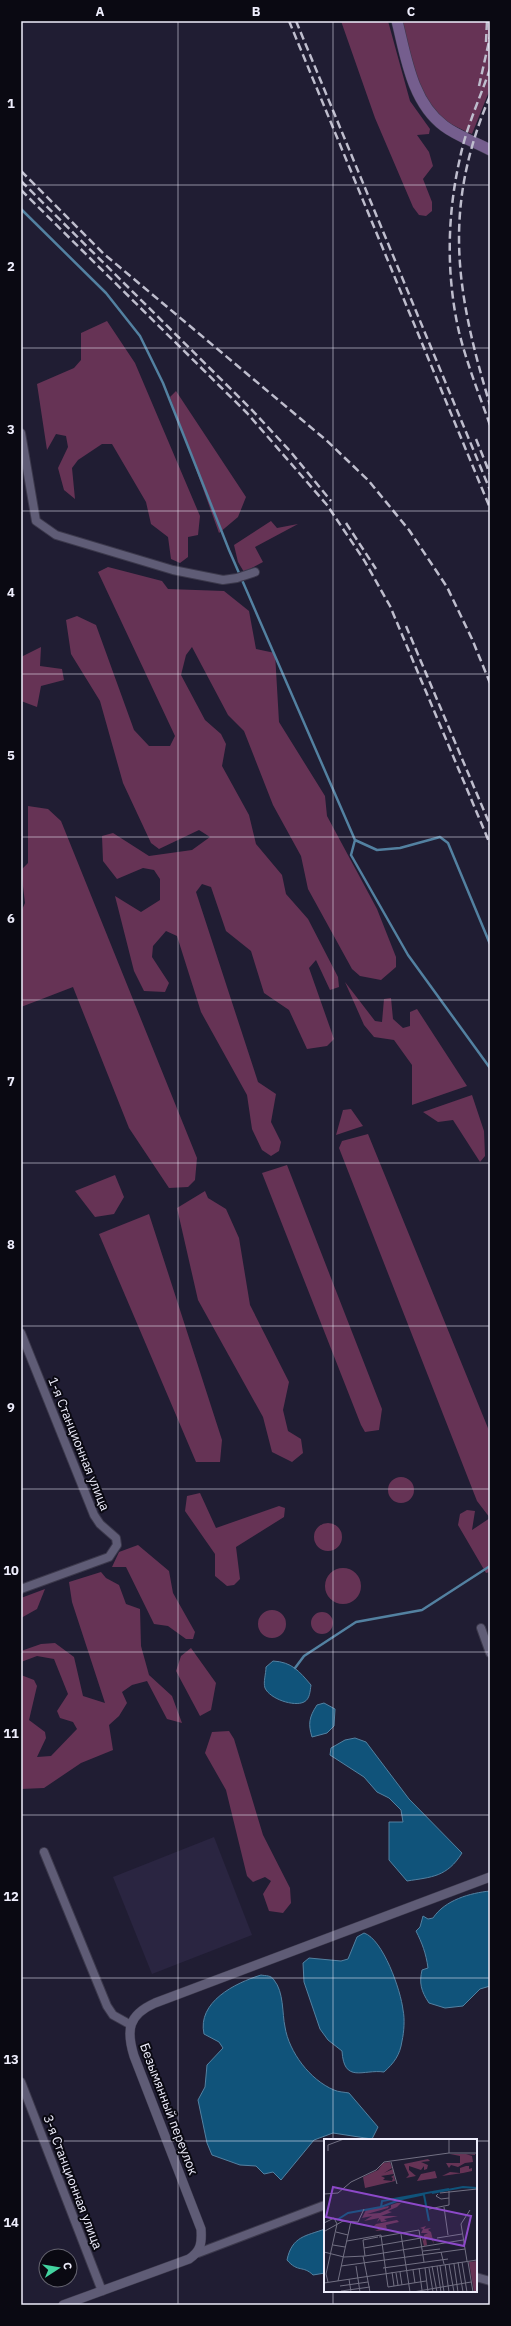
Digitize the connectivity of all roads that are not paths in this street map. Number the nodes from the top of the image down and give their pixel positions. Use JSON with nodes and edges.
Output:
{"nodes":[{"id":1,"x":397,"y":21,"type":"edge"},
{"id":2,"x":490,"y":150,"type":"edge"},
{"id":3,"x":21,"y":433,"type":"edge"},
{"id":4,"x":255,"y":572,"type":"dead end"},
{"id":5,"x":21,"y":1332,"type":"edge"},
{"id":6,"x":21,"y":1589,"type":"edge"},
{"id":7,"x":481,"y":1628,"type":"dead end"},
{"id":8,"x":490,"y":1653,"type":"edge"},
{"id":9,"x":44,"y":1852,"type":"dead end"},
{"id":10,"x":490,"y":1877,"type":"edge"},
{"id":11,"x":131,"y":2025,"type":"junction"},
{"id":12,"x":21,"y":2082,"type":"edge"},
{"id":13,"x":324,"y":2205,"type":"edge"},
{"id":14,"x":198,"y":2252,"type":"junction"},
{"id":15,"x":477,"y":2277,"type":"edge"},
{"id":16,"x":490,"y":2281,"type":"edge"},
{"id":17,"x":102,"y":2291,"type":"junction"},
{"id":18,"x":63,"y":2305,"type":"edge"}],
"edges":[{"from":1,"to":2,"type":"main road"},
{"from":3,"to":4,"type":"street"},
{"from":5,"to":6,"type":"street","name":"1-я Станционная улица"},
{"from":7,"to":8,"type":"street"},
{"from":9,"to":11,"type":"street"},
{"from":10,"to":11,"type":"street"},
{"from":11,"to":14,"type":"street","name":"Безымянный переулок"},
{"from":12,"to":17,"type":"street","name":"3-я Станционная улица"},
{"from":13,"to":14,"type":"street"},
{"from":14,"to":17,"type":"street"},
{"from":15,"to":16,"type":"street"},
{"from":17,"to":18,"type":"street"}]}
